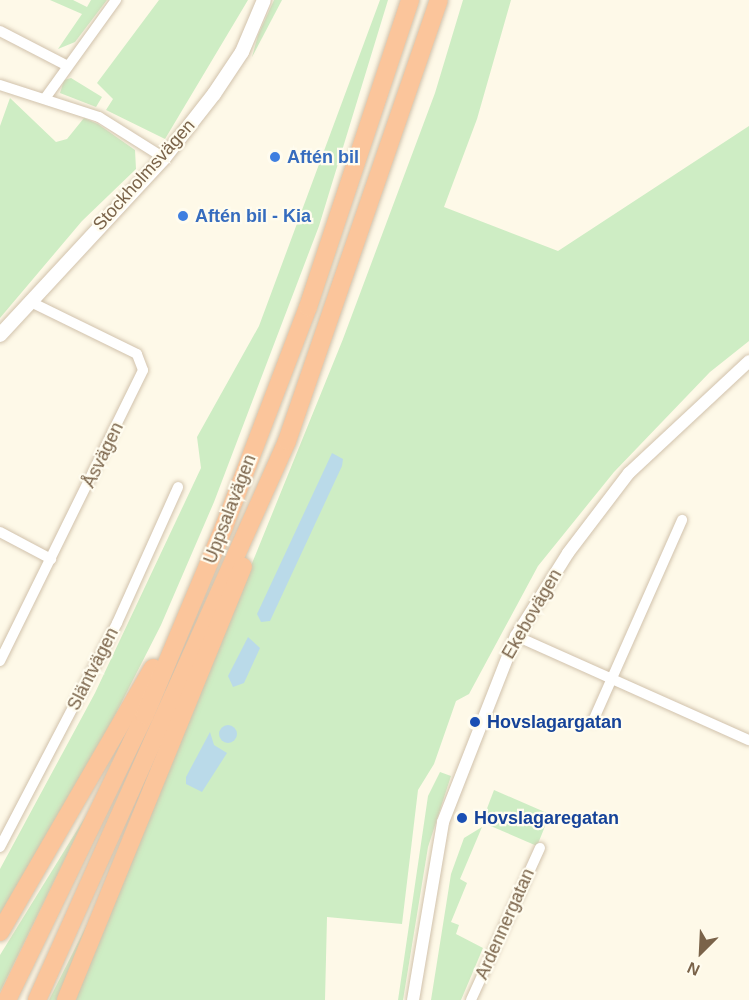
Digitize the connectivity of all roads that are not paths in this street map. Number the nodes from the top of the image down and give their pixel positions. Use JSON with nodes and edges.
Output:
{"nodes":[{"id":1,"x":116,"y":0,"type":"edge"},
{"id":2,"x":264,"y":0,"type":"edge"},
{"id":3,"x":410,"y":0,"type":"edge"},
{"id":4,"x":439,"y":0,"type":"edge"},
{"id":5,"x":0,"y":32,"type":"edge"},
{"id":6,"x":66,"y":65,"type":"junction"},
{"id":7,"x":0,"y":85,"type":"edge"},
{"id":8,"x":46,"y":96,"type":"junction"},
{"id":9,"x":164,"y":158,"type":"junction"},
{"id":10,"x":29,"y":301,"type":"junction"},
{"id":11,"x":0,"y":335,"type":"edge"},
{"id":12,"x":749,"y":361,"type":"edge"},
{"id":13,"x":287,"y":441,"type":"junction"},
{"id":14,"x":178,"y":487,"type":"dead end"},
{"id":15,"x":682,"y":520,"type":"dead end"},
{"id":16,"x":224,"y":527,"type":"junction"},
{"id":17,"x":0,"y":532,"type":"edge"},
{"id":18,"x":51,"y":559,"type":"junction"},
{"id":19,"x":516,"y":636,"type":"junction"},
{"id":20,"x":0,"y":662,"type":"edge"},
{"id":21,"x":609,"y":677,"type":"junction"},
{"id":22,"x":593,"y":721,"type":"dead end"},
{"id":23,"x":749,"y":740,"type":"edge"},
{"id":24,"x":0,"y":847,"type":"edge"},
{"id":25,"x":540,"y":848,"type":"dead end"},
{"id":26,"x":0,"y":933,"type":"edge"},
{"id":27,"x":7,"y":1000,"type":"edge"},
{"id":28,"x":38,"y":1000,"type":"edge"},
{"id":29,"x":66,"y":1000,"type":"edge"},
{"id":30,"x":413,"y":1000,"type":"edge"},
{"id":31,"x":471,"y":1000,"type":"edge"}],
"edges":[{"from":1,"to":6,"type":"street"},
{"from":2,"to":9,"type":"main road","name":"Stockholmsvägen"},
{"from":3,"to":16,"type":"highway","name":"Uppsalavägen"},
{"from":4,"to":13,"type":"highway","name":"Uppsalavägen"},
{"from":5,"to":6,"type":"street"},
{"from":6,"to":8,"type":"street"},
{"from":7,"to":8,"type":"street"},
{"from":8,"to":9,"type":"street"},
{"from":9,"to":10,"type":"main road","name":"Stockholmsvägen"},
{"from":10,"to":11,"type":"main road","name":"Stockholmsvägen"},
{"from":10,"to":18,"type":"street","name":"Åsvägen"},
{"from":12,"to":19,"type":"street","name":"Ekebovägen"},
{"from":13,"to":28,"type":"highway","name":"Uppsalavägen"},
{"from":13,"to":29,"type":"highway"},
{"from":14,"to":24,"type":"street","name":"Släntvägen"},
{"from":15,"to":21,"type":"street"},
{"from":16,"to":26,"type":"highway"},
{"from":16,"to":27,"type":"highway","name":"Uppsalavägen"},
{"from":17,"to":18,"type":"street"},
{"from":18,"to":20,"type":"street","name":"Åsvägen"},
{"from":19,"to":21,"type":"street"},
{"from":19,"to":30,"type":"street","name":"Ekebovägen"},
{"from":21,"to":22,"type":"street"},
{"from":21,"to":23,"type":"street"},
{"from":25,"to":31,"type":"street","name":"Ardennergatan"}]}
